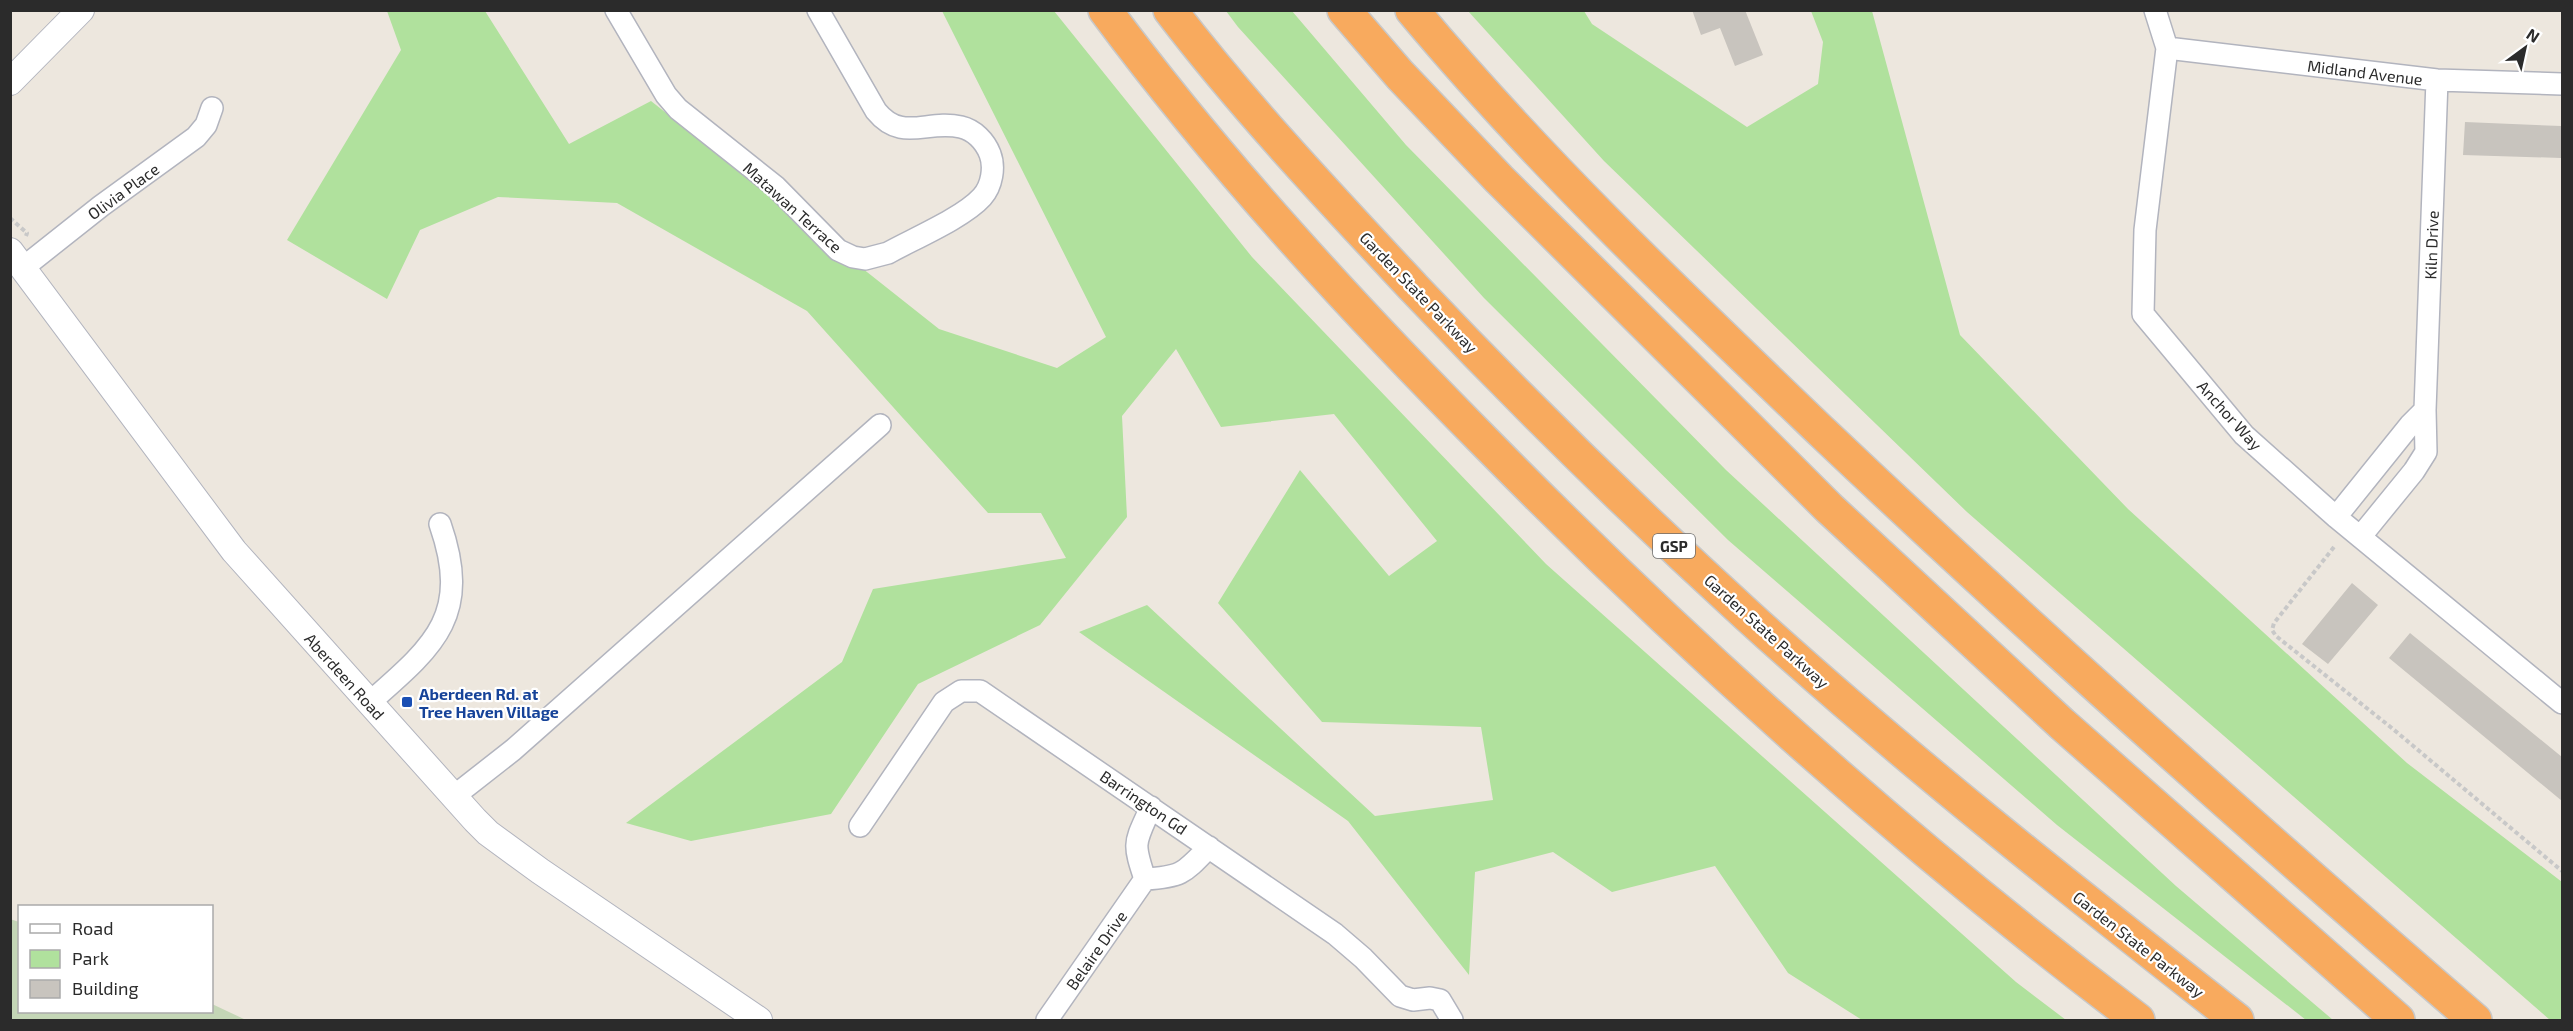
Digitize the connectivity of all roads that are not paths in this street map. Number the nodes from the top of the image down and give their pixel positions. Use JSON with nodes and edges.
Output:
{"nodes":[{"id":1,"x":81,"y":10,"type":"edge"},
{"id":2,"x":616,"y":10,"type":"edge"},
{"id":3,"x":818,"y":10,"type":"edge"},
{"id":4,"x":1105,"y":10,"type":"edge"},
{"id":5,"x":1170,"y":10,"type":"edge"},
{"id":6,"x":1344,"y":10,"type":"edge"},
{"id":7,"x":1412,"y":10,"type":"edge"},
{"id":8,"x":2155,"y":10,"type":"edge"},
{"id":9,"x":2168,"y":48,"type":"junction"},
{"id":10,"x":2437,"y":80,"type":"junction"},
{"id":11,"x":10,"y":82,"type":"edge"},
{"id":12,"x":2562,"y":84,"type":"edge"},
{"id":13,"x":212,"y":108,"type":"dead end"},
{"id":14,"x":20,"y":253,"type":"edge"},
{"id":15,"x":2425,"y":410,"type":"junction"},
{"id":16,"x":880,"y":425,"type":"dead end"},
{"id":17,"x":2336,"y":517,"type":"junction"},
{"id":18,"x":440,"y":524,"type":"dead end"},
{"id":19,"x":2361,"y":536,"type":"junction"},
{"id":20,"x":369,"y":703,"type":"junction"},
{"id":21,"x":2562,"y":703,"type":"edge"},
{"id":22,"x":453,"y":797,"type":"junction"},
{"id":23,"x":1151,"y":807,"type":"junction"},
{"id":24,"x":860,"y":826,"type":"dead end"},
{"id":25,"x":1209,"y":847,"type":"junction"},
{"id":26,"x":1145,"y":879,"type":"junction"},
{"id":27,"x":759,"y":1020,"type":"edge"},
{"id":28,"x":1047,"y":1020,"type":"edge"},
{"id":29,"x":1452,"y":1020,"type":"edge"},
{"id":30,"x":2138,"y":1020,"type":"edge"},
{"id":31,"x":2237,"y":1020,"type":"edge"},
{"id":32,"x":2398,"y":1020,"type":"edge"},
{"id":33,"x":2475,"y":1020,"type":"edge"}],
"edges":[{"from":1,"to":11,"type":"street"},
{"from":2,"to":3,"type":"street","name":"Matawan Terrace"},
{"from":4,"to":30,"type":"highway"},
{"from":5,"to":31,"type":"highway","name":"Garden State Parkway","number":"GSP"},
{"from":6,"to":32,"type":"highway"},
{"from":7,"to":33,"type":"highway"},
{"from":8,"to":9,"type":"street","name":"Anchor Way"},
{"from":9,"to":10,"type":"street","name":"Midland Avenue"},
{"from":9,"to":17,"type":"street","name":"Anchor Way"},
{"from":10,"to":12,"type":"street","name":"Midland Avenue"},
{"from":10,"to":15,"type":"street","name":"Kiln Drive"},
{"from":13,"to":14,"type":"street","name":"Olivia Place"},
{"from":14,"to":20,"type":"street","name":"Aberdeen Road"},
{"from":15,"to":17,"type":"street"},
{"from":15,"to":19,"type":"street","name":"Kiln Drive"},
{"from":16,"to":22,"type":"street"},
{"from":17,"to":19,"type":"street","name":"Anchor Way"},
{"from":18,"to":20,"type":"street"},
{"from":19,"to":21,"type":"street","name":"Anchor Way"},
{"from":20,"to":22,"type":"street","name":"Aberdeen Road"},
{"from":22,"to":27,"type":"street","name":"Aberdeen Road"},
{"from":23,"to":24,"type":"street","name":"Barrington Gd"},
{"from":23,"to":25,"type":"street","name":"Barrington Gd"},
{"from":23,"to":26,"type":"street"},
{"from":25,"to":26,"type":"street"},
{"from":25,"to":29,"type":"street","name":"Barrington Gd"},
{"from":26,"to":28,"type":"street","name":"Belaire Drive"}]}
